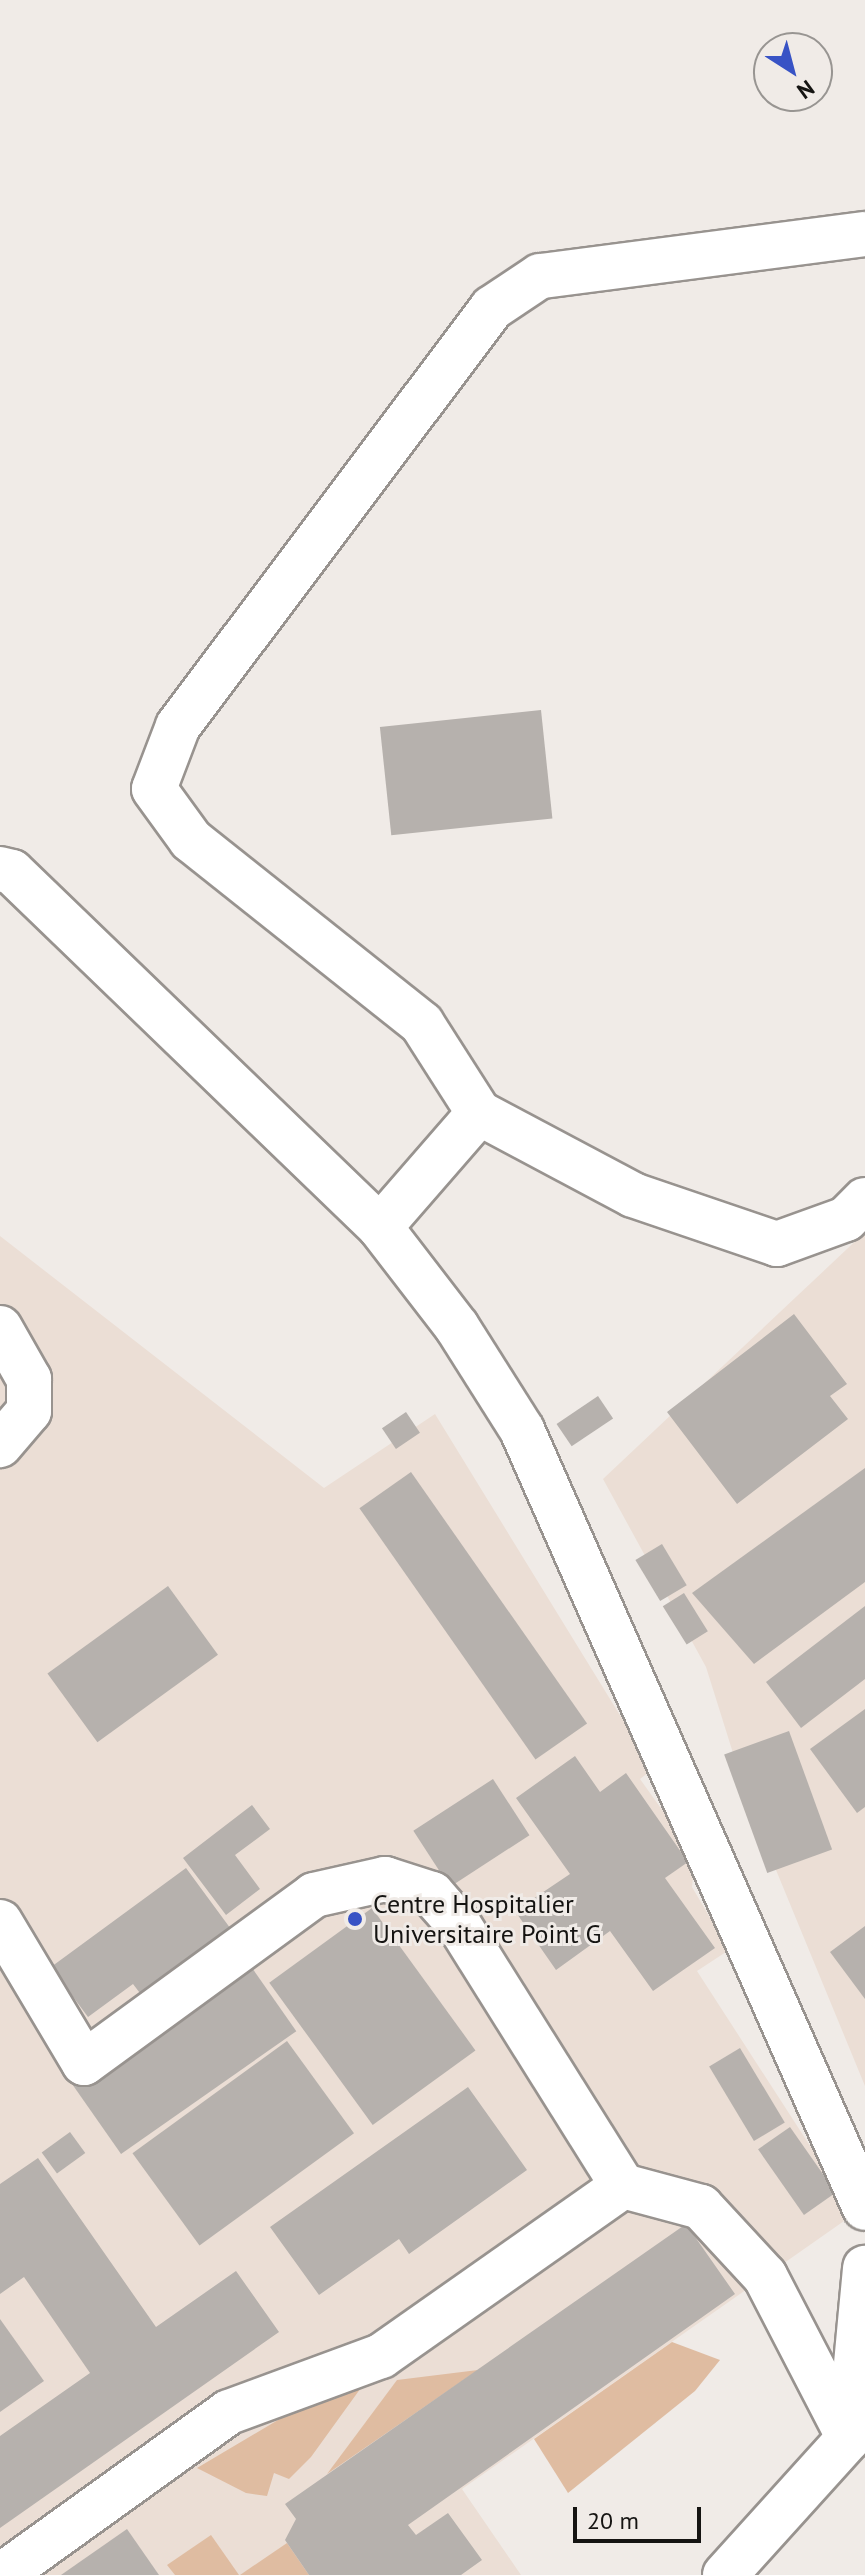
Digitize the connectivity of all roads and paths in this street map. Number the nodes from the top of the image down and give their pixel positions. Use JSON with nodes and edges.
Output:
{"nodes":[{"id":1,"x":865,"y":234,"type":"edge"},
{"id":2,"x":4,"y":868,"type":"edge"},
{"id":3,"x":479,"y":1113,"type":"junction"},
{"id":4,"x":865,"y":1200,"type":"edge"},
{"id":5,"x":380,"y":1227,"type":"junction"},
{"id":6,"x":0,"y":1328,"type":"edge"},
{"id":7,"x":0,"y":1445,"type":"edge"},
{"id":8,"x":0,"y":1922,"type":"edge"},
{"id":9,"x":623,"y":2186,"type":"junction"},
{"id":10,"x":865,"y":2208,"type":"edge"},
{"id":11,"x":865,"y":2268,"type":"edge"},
{"id":12,"x":857,"y":2438,"type":"edge"},
{"id":13,"x":2,"y":2575,"type":"edge"},
{"id":14,"x":725,"y":2575,"type":"edge"}],
"edges":[{"from":1,"to":3,"type":"street"},
{"from":2,"to":5,"type":"street"},
{"from":3,"to":4,"type":"street"},
{"from":3,"to":5,"type":"street"},
{"from":5,"to":10,"type":"street"},
{"from":6,"to":7,"type":"street"},
{"from":8,"to":9,"type":"street"},
{"from":9,"to":12,"type":"street"},
{"from":9,"to":13,"type":"street"},
{"from":11,"to":12,"type":"street"},
{"from":12,"to":14,"type":"street"}]}
